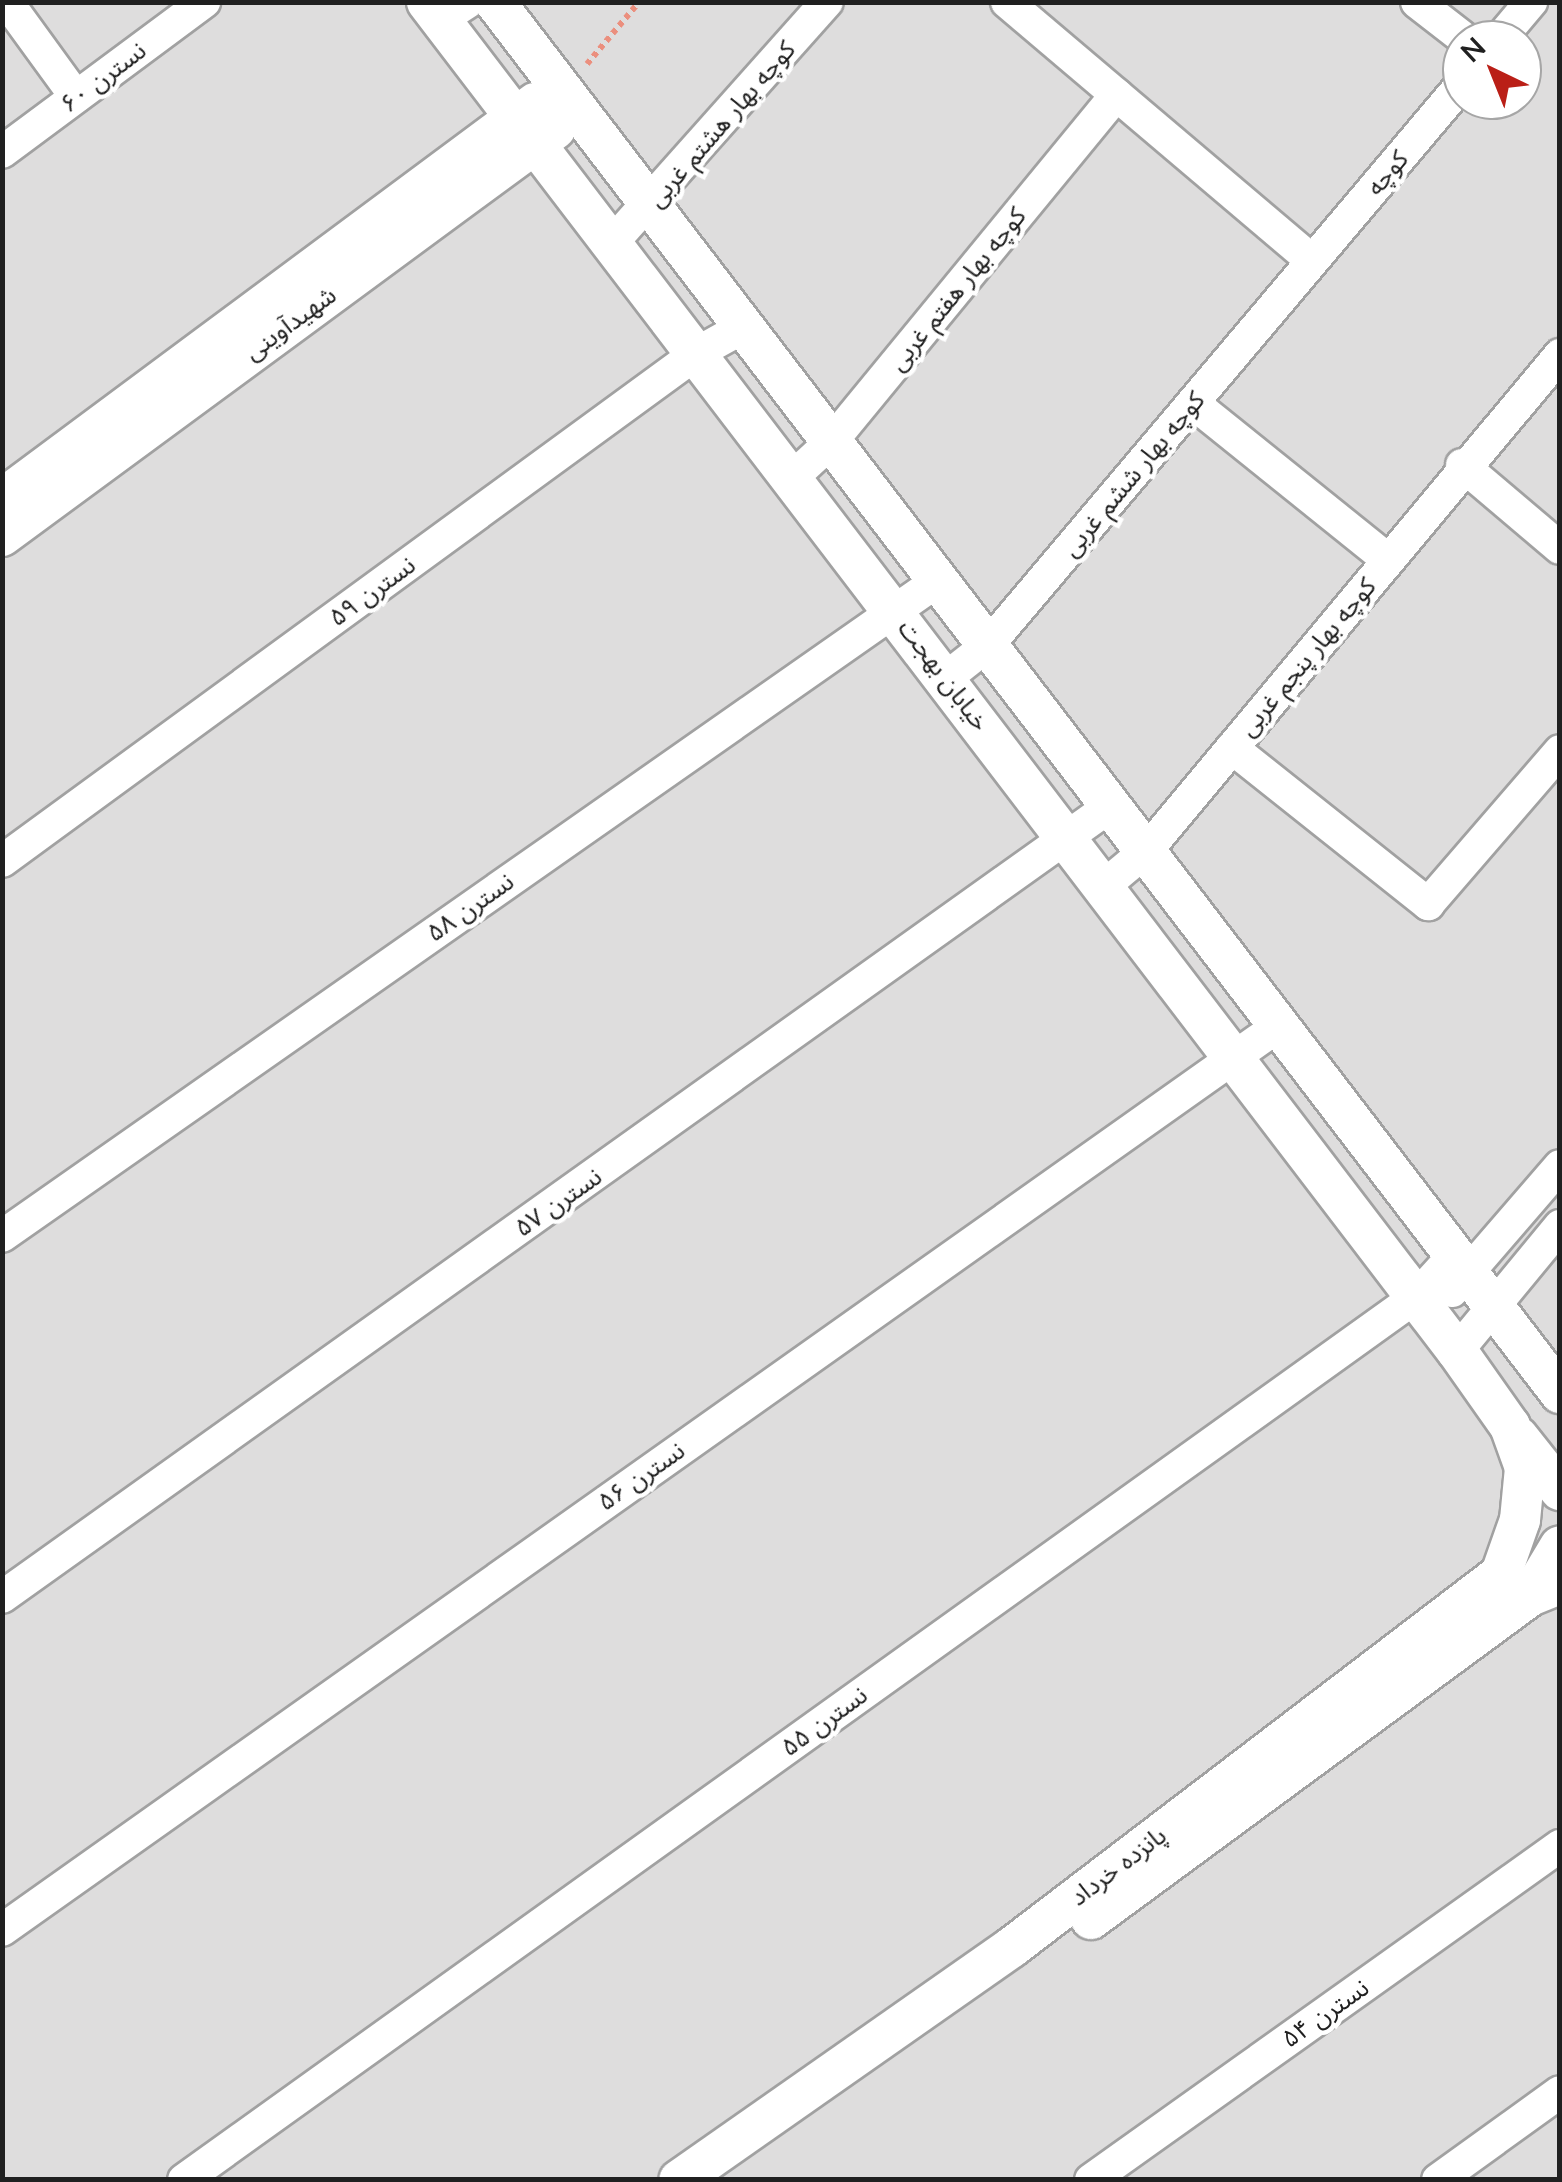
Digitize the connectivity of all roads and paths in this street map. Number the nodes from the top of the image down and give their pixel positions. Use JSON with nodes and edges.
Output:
{"nodes":[{"id":1,"x":7,"y":2,"type":"edge"},
{"id":2,"x":204,"y":2,"type":"edge"},
{"id":3,"x":495,"y":2,"type":"edge"},
{"id":4,"x":640,"y":2,"type":"edge"},
{"id":5,"x":827,"y":2,"type":"edge"},
{"id":6,"x":1007,"y":2,"type":"edge"},
{"id":7,"x":1417,"y":2,"type":"edge"},
{"id":8,"x":445,"y":8,"type":"edge"},
{"id":9,"x":1442,"y":21,"type":"edge"},
{"id":10,"x":1116,"y":95,"type":"junction"},
{"id":11,"x":566,"y":96,"type":"junction"},
{"id":12,"x":76,"y":97,"type":"junction"},
{"id":13,"x":1442,"y":108,"type":"edge"},
{"id":14,"x":526,"y":131,"type":"junction"},
{"id":15,"x":2,"y":152,"type":"edge"},
{"id":16,"x":651,"y":206,"type":"junction"},
{"id":17,"x":612,"y":243,"type":"junction"},
{"id":18,"x":1312,"y":261,"type":"junction"},
{"id":19,"x":744,"y":327,"type":"junction"},
{"id":20,"x":698,"y":354,"type":"junction"},
{"id":21,"x":1560,"y":356,"type":"edge"},
{"id":22,"x":1192,"y":403,"type":"junction"},
{"id":23,"x":832,"y":441,"type":"junction"},
{"id":24,"x":1462,"y":465,"type":"junction"},
{"id":25,"x":793,"y":477,"type":"junction"},
{"id":26,"x":2,"y":499,"type":"edge"},
{"id":27,"x":2,"y":536,"type":"edge"},
{"id":28,"x":1560,"y":548,"type":"edge"},
{"id":29,"x":1388,"y":560,"type":"junction"},
{"id":30,"x":940,"y":580,"type":"junction"},
{"id":31,"x":894,"y":610,"type":"junction"},
{"id":32,"x":989,"y":644,"type":"junction"},
{"id":33,"x":946,"y":678,"type":"junction"},
{"id":34,"x":1232,"y":748,"type":"junction"},
{"id":35,"x":1554,"y":768,"type":"edge"},
{"id":36,"x":1112,"y":805,"type":"junction"},
{"id":37,"x":1069,"y":840,"type":"junction"},
{"id":38,"x":1147,"y":850,"type":"junction"},
{"id":39,"x":2,"y":861,"type":"edge"},
{"id":40,"x":1104,"y":886,"type":"junction"},
{"id":41,"x":1281,"y":1024,"type":"junction"},
{"id":42,"x":1233,"y":1056,"type":"junction"},
{"id":43,"x":1560,"y":1166,"type":"edge"},
{"id":44,"x":1560,"y":1226,"type":"edge"},
{"id":45,"x":2,"y":1236,"type":"edge"},
{"id":46,"x":1464,"y":1263,"type":"junction"},
{"id":47,"x":1496,"y":1304,"type":"junction"},
{"id":48,"x":1422,"y":1305,"type":"junction"},
{"id":49,"x":1457,"y":1351,"type":"junction"},
{"id":50,"x":1560,"y":1393,"type":"edge"},
{"id":51,"x":1510,"y":1426,"type":"junction"},
{"id":52,"x":1560,"y":1490,"type":"edge"},
{"id":53,"x":1560,"y":1546,"type":"edge"},
{"id":54,"x":1545,"y":1590,"type":"edge"},
{"id":55,"x":2,"y":1597,"type":"edge"},
{"id":56,"x":1560,"y":1846,"type":"edge"},
{"id":57,"x":2,"y":1930,"type":"edge"},
{"id":58,"x":1560,"y":2092,"type":"edge"},
{"id":59,"x":184,"y":2180,"type":"edge"},
{"id":60,"x":680,"y":2180,"type":"edge"},
{"id":61,"x":720,"y":2180,"type":"edge"},
{"id":62,"x":1091,"y":2180,"type":"edge"},
{"id":63,"x":1438,"y":2180,"type":"edge"}],
"edges":[{"from":1,"to":12,"type":"street"},
{"from":2,"to":12,"type":"street","name":"نسترن ۶۰"},
{"from":3,"to":11,"type":"street"},
{"from":4,"to":11,"type":"path"},
{"from":5,"to":16,"type":"street","name":"کوچه بهار هشتم غربی"},
{"from":6,"to":10,"type":"street"},
{"from":7,"to":9,"type":"street"},
{"from":8,"to":14,"type":"street","name":"خیابان بهجت"},
{"from":10,"to":18,"type":"street"},
{"from":10,"to":23,"type":"street","name":"کوچه بهار هفتم غربی"},
{"from":11,"to":14,"type":"street","name":"شهیدآوینی"},
{"from":11,"to":16,"type":"street"},
{"from":12,"to":15,"type":"street","name":"نسترن ۶۰"},
{"from":13,"to":18,"type":"street","name":"کوچه"},
{"from":14,"to":17,"type":"street","name":"خیابان بهجت"},
{"from":14,"to":26,"type":"street","name":"شهیدآوینی"},
{"from":14,"to":27,"type":"street","name":"شهیدآوینی"},
{"from":16,"to":17,"type":"street","name":"کوچه بهار هشتم غربی"},
{"from":16,"to":19,"type":"street"},
{"from":17,"to":20,"type":"street","name":"خیابان بهجت"},
{"from":18,"to":22,"type":"street","name":"کوچه بهار ششم غربی"},
{"from":19,"to":20,"type":"street","name":"نسترن ۵۹"},
{"from":19,"to":23,"type":"street"},
{"from":20,"to":25,"type":"street","name":"خیابان بهجت"},
{"from":20,"to":39,"type":"street","name":"نسترن ۵۹"},
{"from":21,"to":24,"type":"street","name":"کوچه بهار پنجم غربی"},
{"from":22,"to":29,"type":"street"},
{"from":22,"to":32,"type":"street","name":"کوچه بهار ششم غربی"},
{"from":23,"to":25,"type":"street","name":"کوچه بهار هفتم غربی"},
{"from":23,"to":30,"type":"street"},
{"from":24,"to":28,"type":"street"},
{"from":24,"to":29,"type":"street","name":"کوچه بهار پنجم غربی"},
{"from":25,"to":31,"type":"street","name":"خیابان بهجت"},
{"from":29,"to":34,"type":"street","name":"کوچه بهار پنجم غربی"},
{"from":30,"to":31,"type":"street","name":"نسترن ۵۸"},
{"from":30,"to":32,"type":"street"},
{"from":31,"to":33,"type":"street","name":"خیابان بهجت"},
{"from":31,"to":45,"type":"street","name":"نسترن ۵۸"},
{"from":32,"to":33,"type":"street","name":"کوچه بهار ششم غربی"},
{"from":32,"to":36,"type":"street"},
{"from":33,"to":37,"type":"street","name":"خیابان بهجت"},
{"from":34,"to":35,"type":"street"},
{"from":34,"to":38,"type":"street","name":"کوچه بهار پنجم غربی"},
{"from":36,"to":37,"type":"street","name":"نسترن ۵۷"},
{"from":36,"to":38,"type":"street"},
{"from":37,"to":40,"type":"street","name":"خیابان بهجت"},
{"from":37,"to":55,"type":"street","name":"نسترن ۵۷"},
{"from":38,"to":40,"type":"street","name":"کوچه بهار پنجم غربی"},
{"from":38,"to":41,"type":"street"},
{"from":40,"to":42,"type":"street","name":"خیابان بهجت"},
{"from":41,"to":42,"type":"street","name":"نسترن ۵۶"},
{"from":41,"to":46,"type":"street"},
{"from":42,"to":48,"type":"street","name":"خیابان بهجت"},
{"from":42,"to":57,"type":"street","name":"نسترن ۵۶"},
{"from":43,"to":46,"type":"street","name":"نسترن ۵۵"},
{"from":44,"to":47,"type":"street"},
{"from":46,"to":47,"type":"street"},
{"from":46,"to":48,"type":"street","name":"نسترن ۵۵"},
{"from":47,"to":49,"type":"street"},
{"from":47,"to":50,"type":"street"},
{"from":48,"to":49,"type":"street","name":"خیابان بهجت"},
{"from":48,"to":59,"type":"street","name":"نسترن ۵۵"},
{"from":49,"to":51,"type":"street","name":"خیابان بهجت"},
{"from":51,"to":52,"type":"street","name":"خیابان بهجت"},
{"from":51,"to":60,"type":"street","name":"پانزده خرداد"},
{"from":53,"to":54,"type":"street"},
{"from":54,"to":61,"type":"street","name":"پانزده خرداد"},
{"from":56,"to":62,"type":"street","name":"نسترن ۵۴"},
{"from":58,"to":63,"type":"street"}]}
